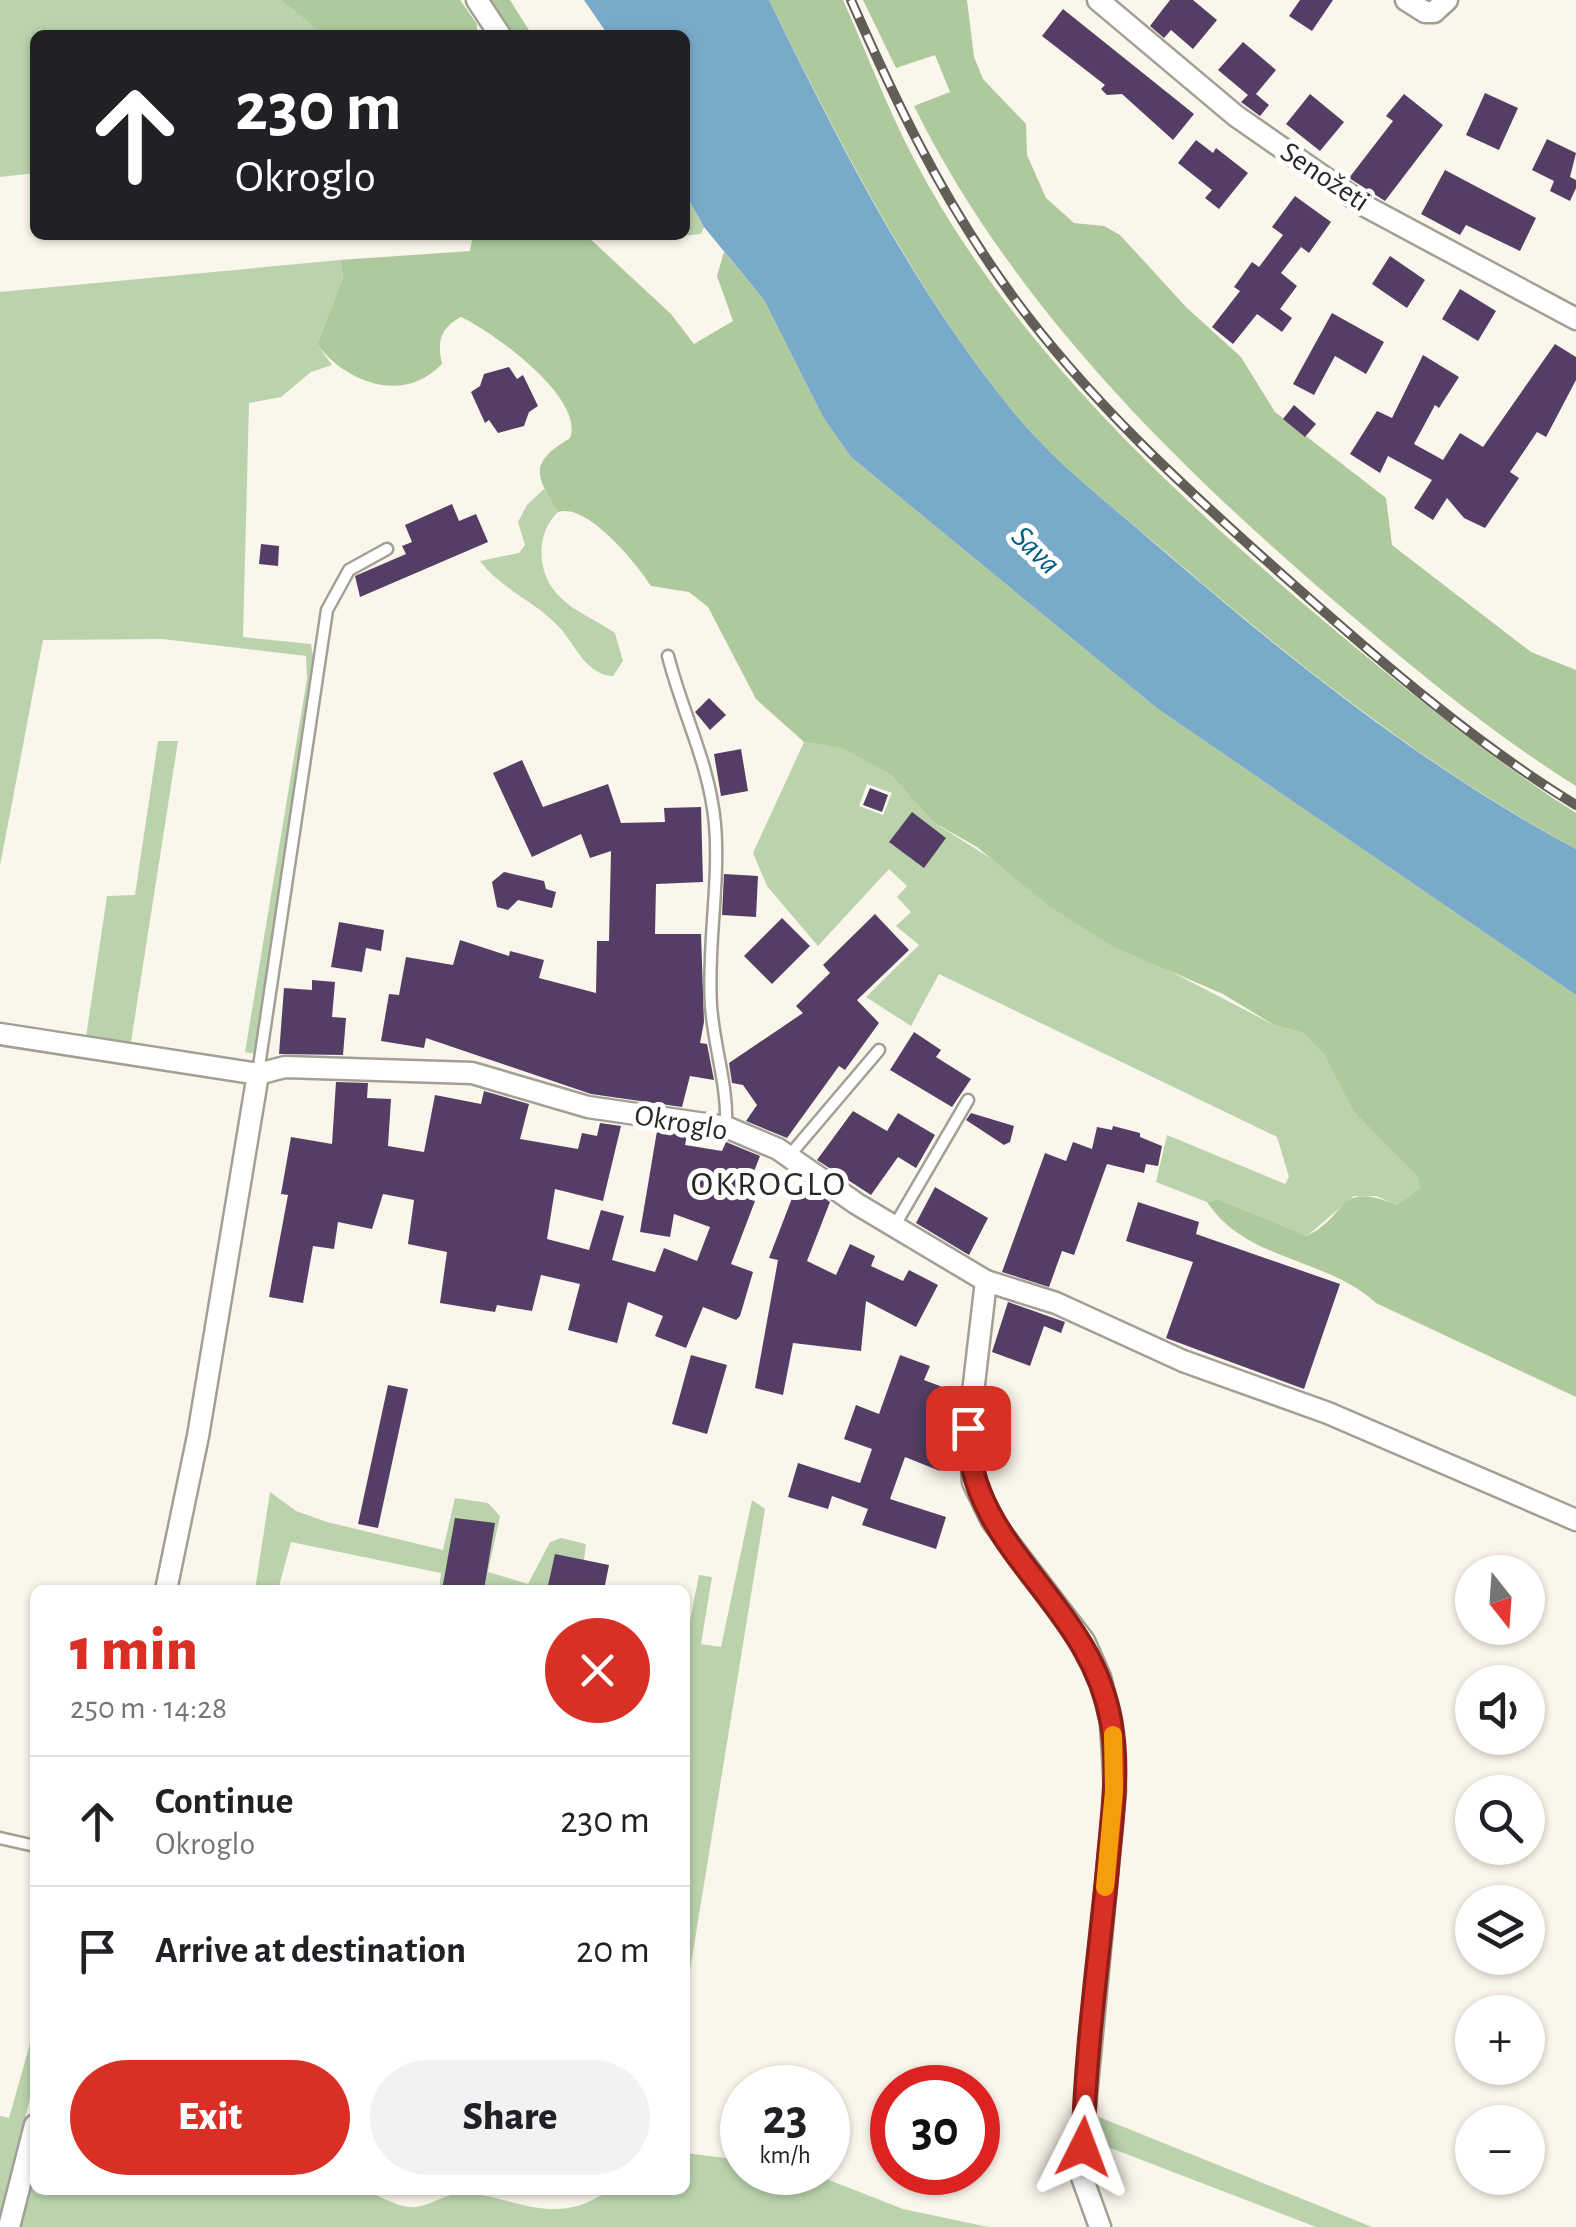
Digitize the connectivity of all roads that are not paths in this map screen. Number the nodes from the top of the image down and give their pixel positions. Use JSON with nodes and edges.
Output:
{"nodes":[{"id":1,"x":477,"y":0,"type":"edge"},
{"id":2,"x":1098,"y":0,"type":"edge"},
{"id":3,"x":1406,"y":0,"type":"edge"},
{"id":4,"x":1447,"y":0,"type":"edge"},
{"id":5,"x":497,"y":30,"type":"edge"},
{"id":6,"x":1576,"y":319,"type":"edge"},
{"id":7,"x":388,"y":549,"type":"dead end"},
{"id":8,"x":668,"y":656,"type":"dead end"},
{"id":9,"x":0,"y":1034,"type":"edge"},
{"id":10,"x":880,"y":1050,"type":"dead end"},
{"id":11,"x":258,"y":1074,"type":"junction"},
{"id":12,"x":968,"y":1100,"type":"dead end"},
{"id":13,"x":726,"y":1127,"type":"junction"},
{"id":14,"x":790,"y":1156,"type":"junction"},
{"id":15,"x":894,"y":1225,"type":"junction"},
{"id":16,"x":986,"y":1281,"type":"junction"},
{"id":17,"x":1576,"y":1520,"type":"edge"},
{"id":18,"x":167,"y":1585,"type":"edge"},
{"id":19,"x":0,"y":1838,"type":"edge"},
{"id":20,"x":30,"y":1845,"type":"edge"},
{"id":21,"x":30,"y":2145,"type":"edge"},
{"id":22,"x":9,"y":2227,"type":"edge"},
{"id":23,"x":1100,"y":2227,"type":"edge"}],
"edges":[{"from":1,"to":5,"type":"street"},
{"from":2,"to":6,"type":"street","name":"Senožeti"},
{"from":3,"to":4,"type":"street"},
{"from":7,"to":11,"type":"lane"},
{"from":8,"to":13,"type":"lane"},
{"from":9,"to":11,"type":"street","name":"Okroglo"},
{"from":10,"to":14,"type":"lane"},
{"from":11,"to":13,"type":"street","name":"Okroglo"},
{"from":11,"to":18,"type":"street"},
{"from":12,"to":15,"type":"lane"},
{"from":13,"to":14,"type":"street","name":"Okroglo"},
{"from":14,"to":15,"type":"street","name":"Okroglo"},
{"from":15,"to":16,"type":"street","name":"Okroglo"},
{"from":16,"to":17,"type":"street","name":"Okroglo"},
{"from":16,"to":23,"type":"street"},
{"from":19,"to":20,"type":"lane"},
{"from":21,"to":22,"type":"street"}]}
